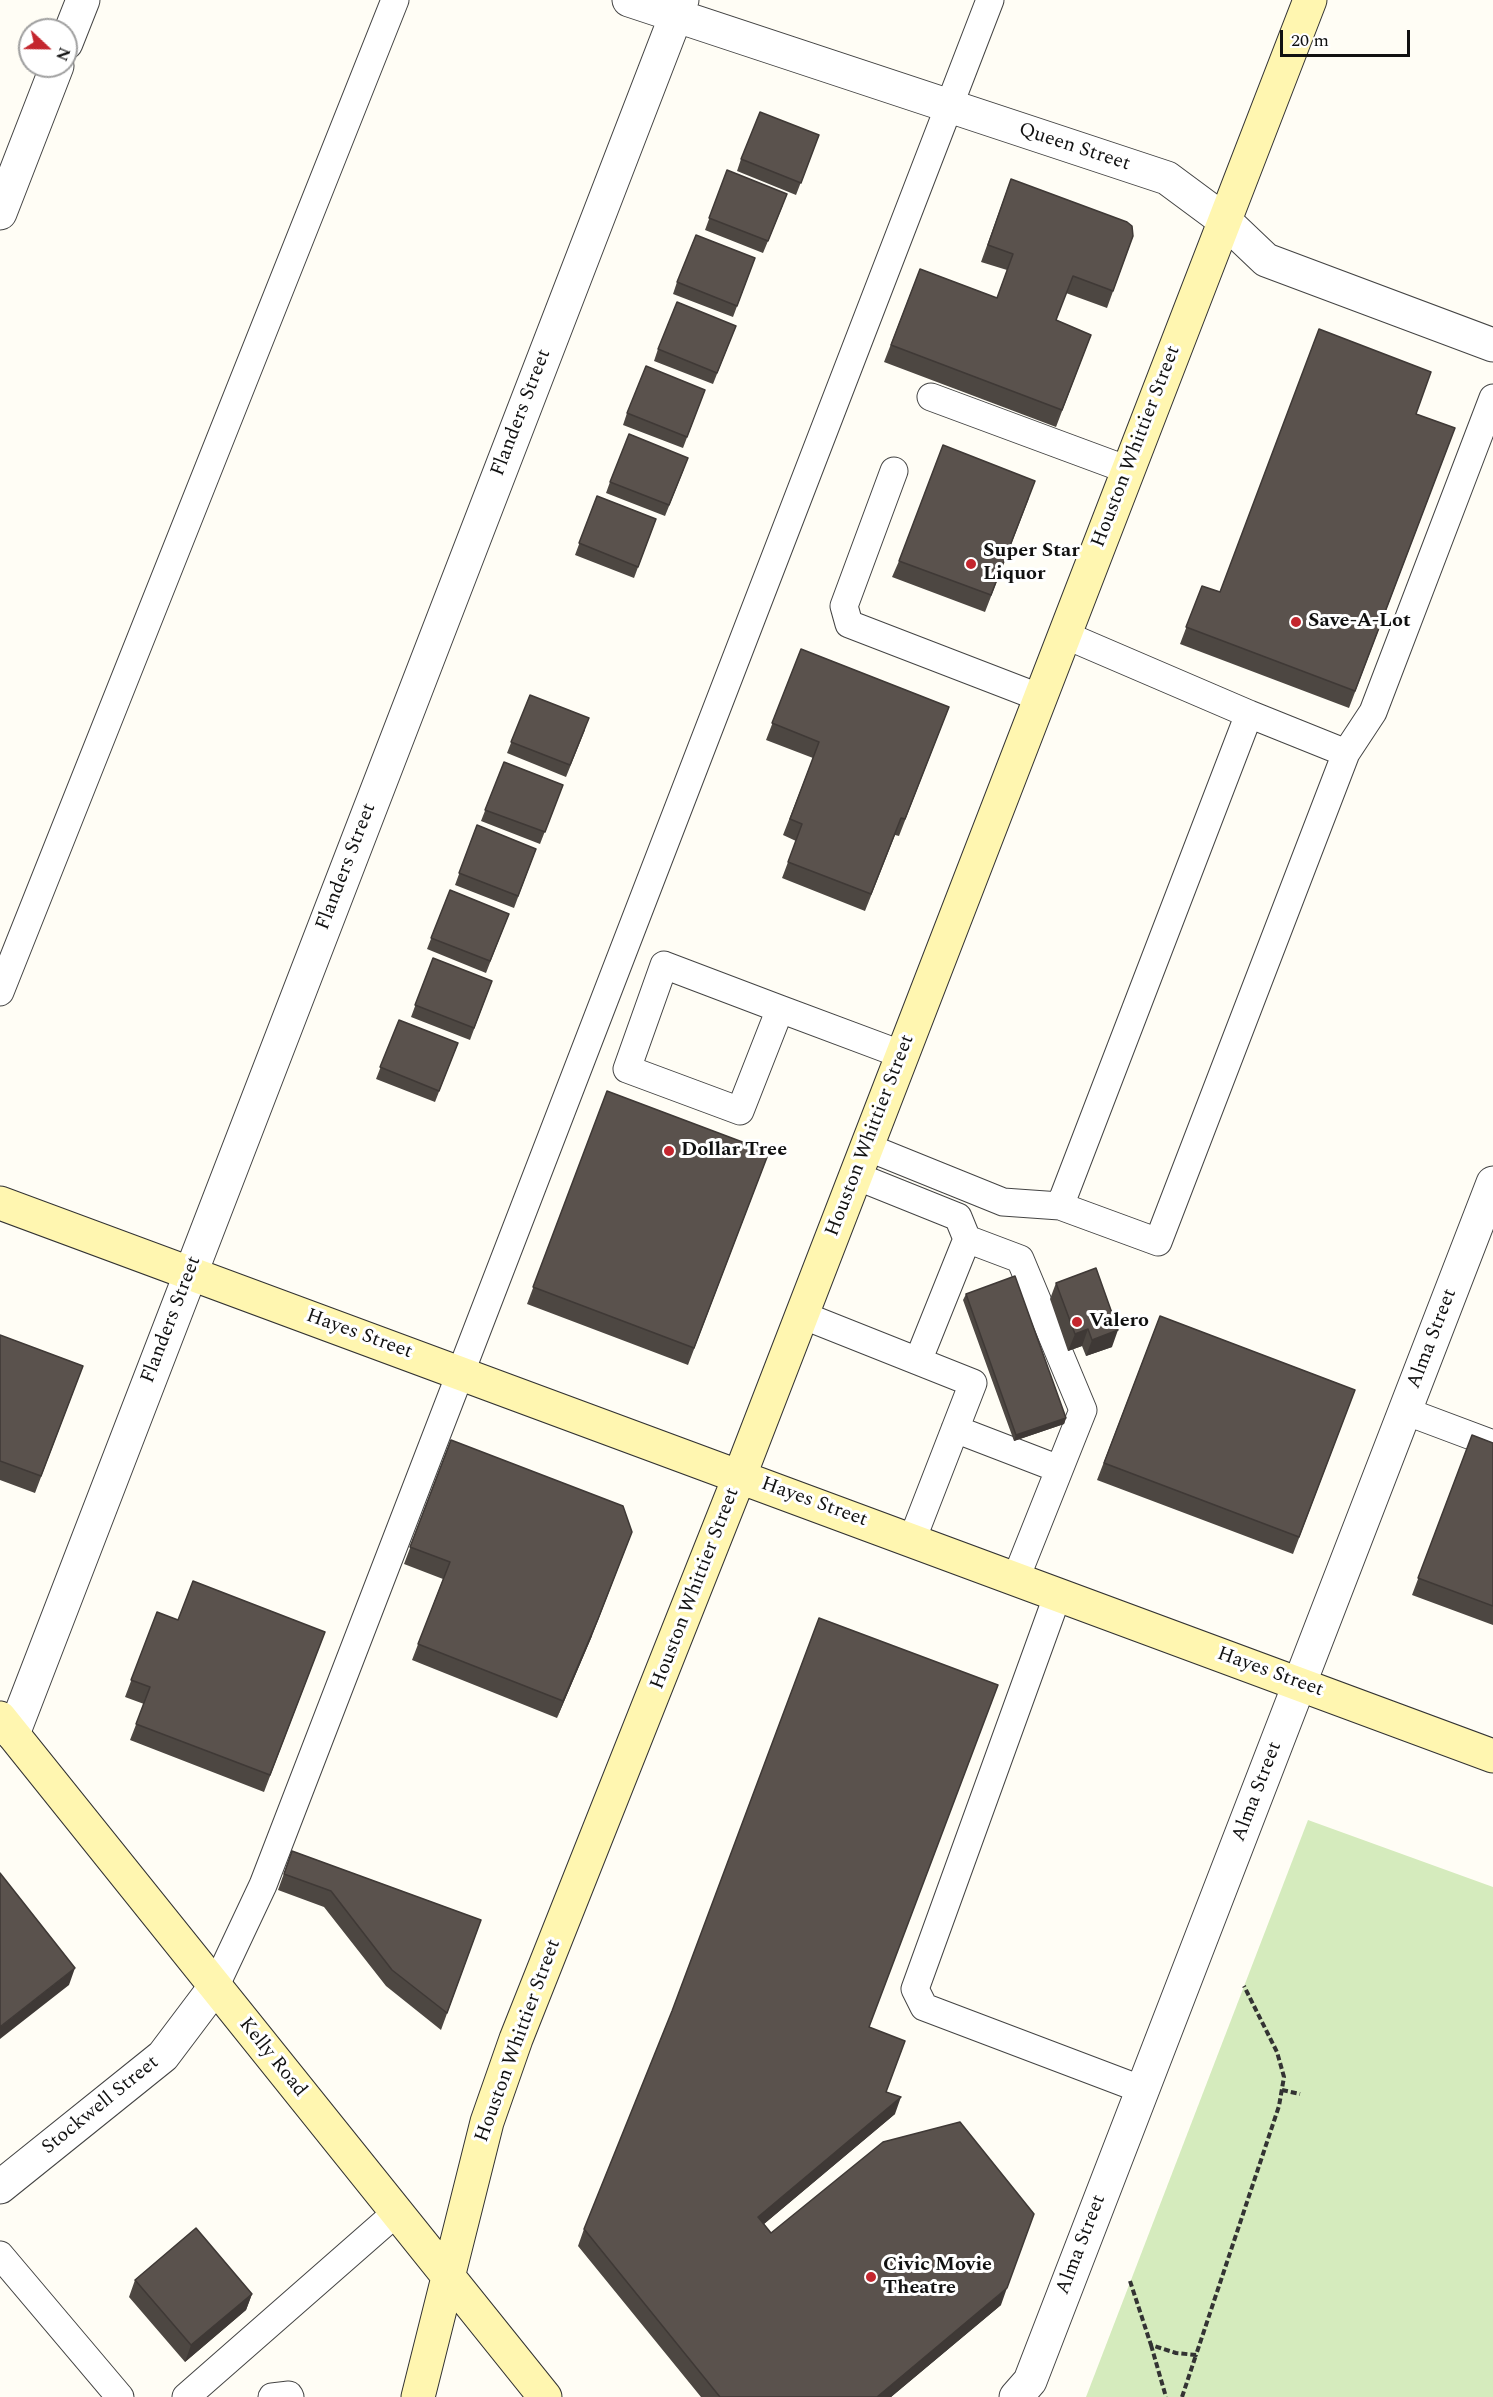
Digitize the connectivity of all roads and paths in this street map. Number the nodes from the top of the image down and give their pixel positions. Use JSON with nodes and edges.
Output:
{"nodes":[{"id":1,"x":82,"y":0,"type":"edge"},
{"id":2,"x":395,"y":0,"type":"edge"},
{"id":3,"x":629,"y":0,"type":"edge"},
{"id":4,"x":990,"y":0,"type":"edge"},
{"id":5,"x":1310,"y":0,"type":"edge"},
{"id":6,"x":679,"y":8,"type":"edge"},
{"id":7,"x":75,"y":18,"type":"edge"},
{"id":8,"x":52,"y":78,"type":"edge"},
{"id":9,"x":949,"y":106,"type":"junction"},
{"id":10,"x":0,"y":213,"type":"edge"},
{"id":11,"x":1225,"y":221,"type":"junction"},
{"id":12,"x":1493,"y":345,"type":"edge"},
{"id":13,"x":931,"y":397,"type":"dead end"},
{"id":14,"x":1493,"y":398,"type":"edge"},
{"id":15,"x":1128,"y":470,"type":"junction"},
{"id":16,"x":894,"y":471,"type":"dead end"},
{"id":17,"x":1065,"y":635,"type":"junction"},
{"id":18,"x":1041,"y":698,"type":"junction"},
{"id":19,"x":1249,"y":714,"type":"junction"},
{"id":20,"x":1346,"y":753,"type":"junction"},
{"id":21,"x":624,"y":950,"type":"junction"},
{"id":22,"x":664,"y":965,"type":"junction"},
{"id":23,"x":0,"y":992,"type":"edge"},
{"id":24,"x":780,"y":1009,"type":"junction"},
{"id":25,"x":903,"y":1055,"type":"junction"},
{"id":26,"x":862,"y":1161,"type":"junction"},
{"id":27,"x":1493,"y":1183,"type":"edge"},
{"id":28,"x":0,"y":1203,"type":"edge"},
{"id":29,"x":1060,"y":1206,"type":"junction"},
{"id":30,"x":967,"y":1239,"type":"junction"},
{"id":31,"x":190,"y":1272,"type":"junction"},
{"id":32,"x":802,"y":1314,"type":"junction"},
{"id":33,"x":918,"y":1361,"type":"junction"},
{"id":34,"x":461,"y":1372,"type":"junction"},
{"id":35,"x":1405,"y":1411,"type":"junction"},
{"id":36,"x":955,"y":1429,"type":"junction"},
{"id":37,"x":1493,"y":1444,"type":"edge"},
{"id":38,"x":1059,"y":1469,"type":"junction"},
{"id":39,"x":740,"y":1475,"type":"junction"},
{"id":40,"x":912,"y":1540,"type":"junction"},
{"id":41,"x":1016,"y":1578,"type":"junction"},
{"id":42,"x":1058,"y":1594,"type":"junction"},
{"id":43,"x":1299,"y":1684,"type":"junction"},
{"id":44,"x":6,"y":1726,"type":"edge"},
{"id":45,"x":1493,"y":1756,"type":"edge"},
{"id":46,"x":1244,"y":1986,"type":"dead end"},
{"id":47,"x":215,"y":1987,"type":"junction"},
{"id":48,"x":1143,"y":2090,"type":"junction"},
{"id":49,"x":1282,"y":2090,"type":"junction"},
{"id":50,"x":1300,"y":2094,"type":"dead end"},
{"id":51,"x":0,"y":2187,"type":"edge"},
{"id":52,"x":397,"y":2212,"type":"junction"},
{"id":53,"x":0,"y":2255,"type":"edge"},
{"id":54,"x":448,"y":2276,"type":"junction"},
{"id":55,"x":1130,"y":2281,"type":"dead end"},
{"id":56,"x":1151,"y":2344,"type":"junction"},
{"id":57,"x":1196,"y":2355,"type":"junction"},
{"id":58,"x":120,"y":2397,"type":"edge"},
{"id":59,"x":186,"y":2397,"type":"edge"},
{"id":60,"x":272,"y":2397,"type":"edge"},
{"id":61,"x":290,"y":2397,"type":"edge"},
{"id":62,"x":418,"y":2397,"type":"edge"},
{"id":63,"x":545,"y":2397,"type":"edge"},
{"id":64,"x":1016,"y":2397,"type":"edge"},
{"id":65,"x":1166,"y":2397,"type":"edge"},
{"id":66,"x":1182,"y":2397,"type":"edge"}],
"edges":[{"from":1,"to":7,"type":"street"},
{"from":2,"to":23,"type":"lane"},
{"from":3,"to":6,"type":"street","name":"Queen Street"},
{"from":4,"to":9,"type":"lane"},
{"from":5,"to":11,"type":"street","name":"Houston Whittier Street"},
{"from":6,"to":9,"type":"street","name":"Queen Street"},
{"from":6,"to":31,"type":"street","name":"Flanders Street"},
{"from":8,"to":10,"type":"street"},
{"from":9,"to":11,"type":"street","name":"Queen Street"},
{"from":9,"to":21,"type":"lane"},
{"from":11,"to":12,"type":"street","name":"Queen Street"},
{"from":11,"to":15,"type":"street","name":"Houston Whittier Street"},
{"from":13,"to":15,"type":"lane"},
{"from":14,"to":20,"type":"lane"},
{"from":15,"to":17,"type":"street","name":"Houston Whittier Street"},
{"from":16,"to":18,"type":"lane"},
{"from":17,"to":18,"type":"street","name":"Houston Whittier Street"},
{"from":17,"to":19,"type":"lane"},
{"from":18,"to":25,"type":"street","name":"Houston Whittier Street"},
{"from":19,"to":20,"type":"lane"},
{"from":19,"to":29,"type":"lane"},
{"from":20,"to":29,"type":"lane"},
{"from":21,"to":22,"type":"lane"},
{"from":21,"to":34,"type":"lane"},
{"from":22,"to":24,"type":"lane"},
{"from":22,"to":24,"type":"lane"},
{"from":24,"to":25,"type":"lane"},
{"from":25,"to":26,"type":"street","name":"Houston Whittier Street"},
{"from":26,"to":29,"type":"lane"},
{"from":26,"to":30,"type":"lane"},
{"from":26,"to":32,"type":"street","name":"Houston Whittier Street"},
{"from":27,"to":35,"type":"street","name":"Alma Street"},
{"from":28,"to":31,"type":"street","name":"Hayes Street"},
{"from":30,"to":33,"type":"lane"},
{"from":30,"to":38,"type":"lane"},
{"from":31,"to":34,"type":"street","name":"Hayes Street"},
{"from":31,"to":44,"type":"street","name":"Flanders Street"},
{"from":32,"to":33,"type":"lane"},
{"from":32,"to":39,"type":"street","name":"Houston Whittier Street"},
{"from":33,"to":36,"type":"lane"},
{"from":34,"to":39,"type":"street","name":"Hayes Street"},
{"from":34,"to":47,"type":"lane"},
{"from":35,"to":37,"type":"lane"},
{"from":35,"to":43,"type":"street","name":"Alma Street"},
{"from":36,"to":38,"type":"lane"},
{"from":36,"to":40,"type":"lane"},
{"from":38,"to":41,"type":"lane"},
{"from":39,"to":40,"type":"street","name":"Hayes Street"},
{"from":39,"to":54,"type":"street","name":"Houston Whittier Street"},
{"from":40,"to":41,"type":"street","name":"Hayes Street"},
{"from":41,"to":42,"type":"street","name":"Hayes Street"},
{"from":42,"to":43,"type":"street","name":"Hayes Street"},
{"from":42,"to":48,"type":"lane"},
{"from":43,"to":45,"type":"street","name":"Hayes Street"},
{"from":43,"to":48,"type":"street","name":"Alma Street"},
{"from":44,"to":47,"type":"street","name":"Kelly Road"},
{"from":46,"to":49,"type":"path"},
{"from":47,"to":51,"type":"street","name":"Stockwell Street"},
{"from":47,"to":52,"type":"street","name":"Kelly Road"},
{"from":48,"to":64,"type":"street","name":"Alma Street"},
{"from":49,"to":50,"type":"path"},
{"from":49,"to":57,"type":"path"},
{"from":52,"to":54,"type":"street","name":"Kelly Road"},
{"from":52,"to":59,"type":"lane"},
{"from":53,"to":58,"type":"lane"},
{"from":54,"to":62,"type":"street","name":"Houston Whittier Street"},
{"from":54,"to":63,"type":"street","name":"Kelly Road"},
{"from":55,"to":56,"type":"path"},
{"from":56,"to":57,"type":"path"},
{"from":56,"to":65,"type":"path"},
{"from":57,"to":66,"type":"path"},
{"from":60,"to":61,"type":"lane"}]}
